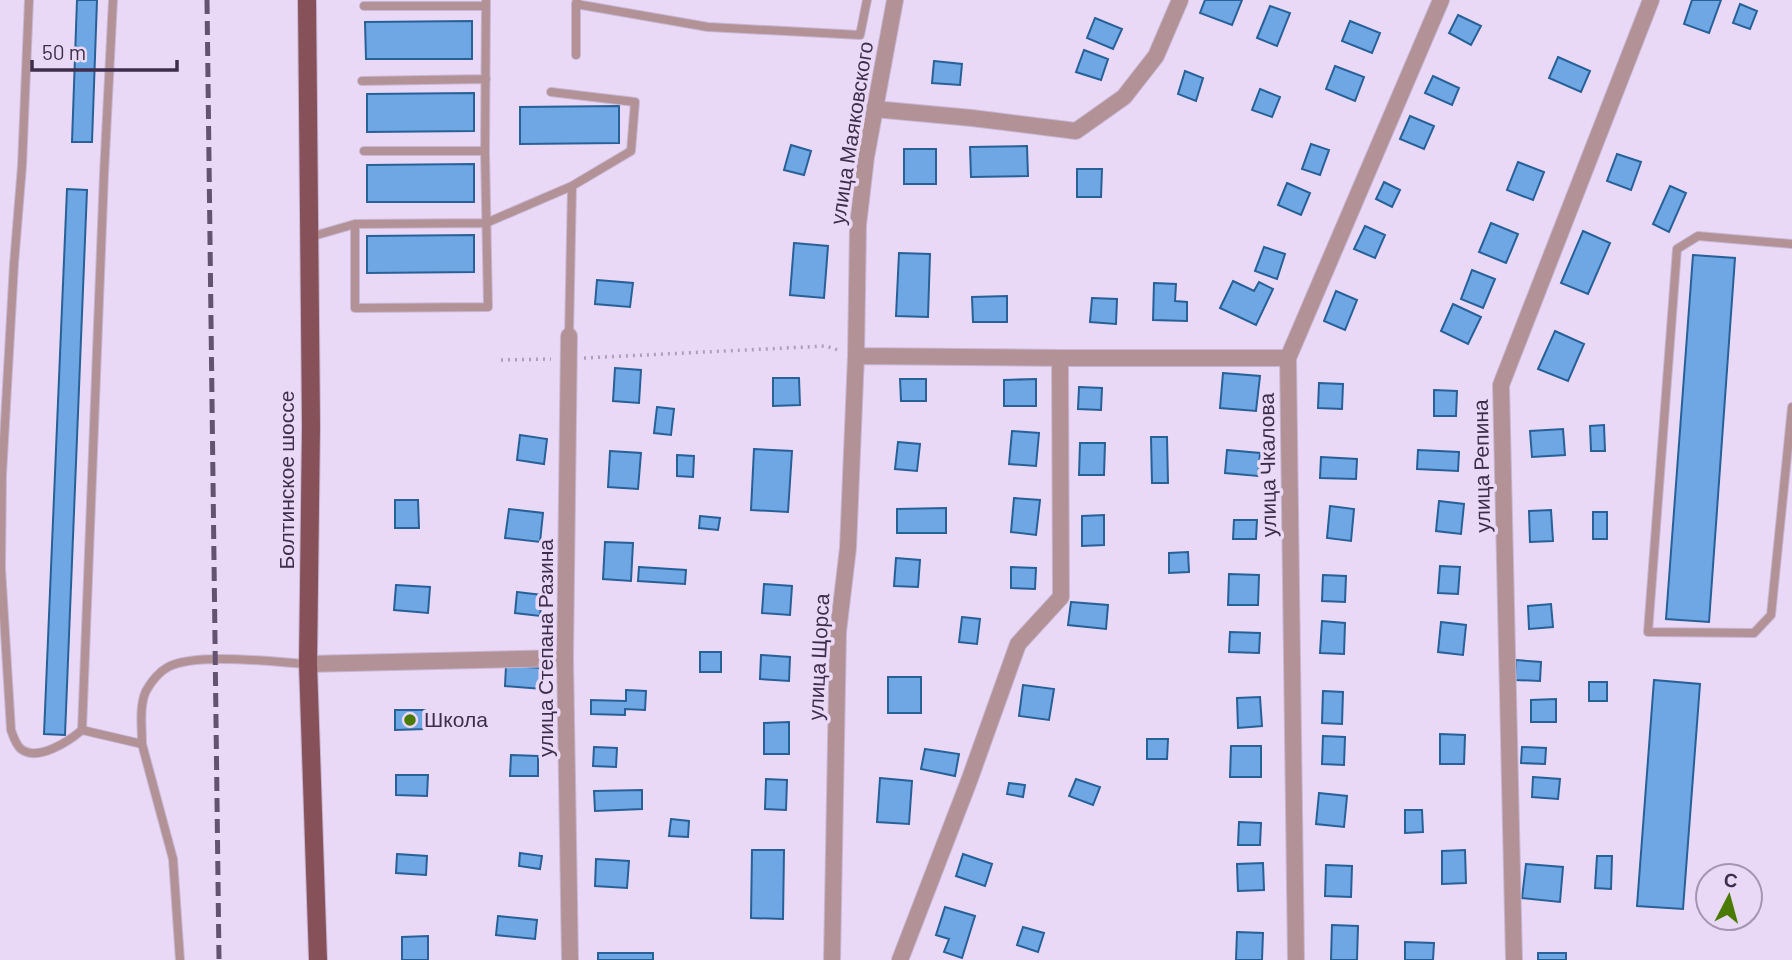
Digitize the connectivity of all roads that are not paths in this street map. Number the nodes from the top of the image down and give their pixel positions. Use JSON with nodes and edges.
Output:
{"nodes":[{"id":1,"x":29,"y":0,"type":"edge"},
{"id":2,"x":113,"y":0,"type":"edge"},
{"id":3,"x":307,"y":0,"type":"edge"},
{"id":4,"x":867,"y":0,"type":"edge"},
{"id":5,"x":895,"y":0,"type":"edge"},
{"id":6,"x":1180,"y":0,"type":"edge"},
{"id":7,"x":1441,"y":0,"type":"edge"},
{"id":8,"x":1651,"y":0,"type":"edge"},
{"id":9,"x":577,"y":2,"type":"edge"},
{"id":10,"x":486,"y":3,"type":"edge"},
{"id":11,"x":364,"y":6,"type":"dead end"},
{"id":12,"x":576,"y":55,"type":"dead end"},
{"id":13,"x":486,"y":79,"type":"junction"},
{"id":14,"x":362,"y":81,"type":"dead end"},
{"id":15,"x":551,"y":92,"type":"dead end"},
{"id":16,"x":874,"y":110,"type":"junction"},
{"id":17,"x":485,"y":151,"type":"junction"},
{"id":18,"x":364,"y":152,"type":"dead end"},
{"id":19,"x":572,"y":186,"type":"junction"},
{"id":20,"x":486,"y":223,"type":"junction"},
{"id":21,"x":355,"y":224,"type":"junction"},
{"id":22,"x":310,"y":237,"type":"junction"},
{"id":23,"x":1792,"y":244,"type":"edge"},
{"id":24,"x":569,"y":337,"type":"joint"},
{"id":25,"x":856,"y":356,"type":"junction"},
{"id":26,"x":1060,"y":358,"type":"junction"},
{"id":27,"x":1288,"y":358,"type":"junction"},
{"id":28,"x":1792,"y":407,"type":"edge"},
{"id":29,"x":565,"y":658,"type":"junction"},
{"id":30,"x":308,"y":664,"type":"junction"},
{"id":31,"x":82,"y":730,"type":"junction"},
{"id":32,"x":142,"y":744,"type":"junction"},
{"id":33,"x":180,"y":960,"type":"edge"},
{"id":34,"x":318,"y":960,"type":"edge"},
{"id":35,"x":570,"y":960,"type":"edge"},
{"id":36,"x":832,"y":960,"type":"edge"},
{"id":37,"x":900,"y":960,"type":"edge"},
{"id":38,"x":1296,"y":960,"type":"edge"},
{"id":39,"x":1514,"y":960,"type":"edge"}],
"edges":[{"from":1,"to":31,"type":"lane"},
{"from":2,"to":31,"type":"lane"},
{"from":3,"to":22,"type":"main road","name":"Болтинское шоссе"},
{"from":4,"to":9,"type":"lane"},
{"from":5,"to":16,"type":"street","name":"улица Маяковского"},
{"from":6,"to":16,"type":"street"},
{"from":7,"to":27,"type":"street","name":"улица Чкалова"},
{"from":8,"to":39,"type":"street","name":"улица Репина"},
{"from":9,"to":12,"type":"lane"},
{"from":10,"to":11,"type":"lane"},
{"from":10,"to":13,"type":"lane"},
{"from":13,"to":14,"type":"lane"},
{"from":13,"to":17,"type":"lane"},
{"from":15,"to":19,"type":"lane"},
{"from":16,"to":25,"type":"street","name":"улица Маяковского"},
{"from":17,"to":18,"type":"lane"},
{"from":17,"to":20,"type":"lane"},
{"from":19,"to":20,"type":"lane"},
{"from":19,"to":24,"type":"lane"},
{"from":20,"to":21,"type":"lane"},
{"from":20,"to":21,"type":"lane"},
{"from":21,"to":22,"type":"lane"},
{"from":22,"to":30,"type":"main road","name":"Болтинское шоссе"},
{"from":23,"to":28,"type":"lane"},
{"from":24,"to":29,"type":"street","name":"улица Степана Разина"},
{"from":25,"to":26,"type":"street"},
{"from":25,"to":36,"type":"street","name":"улица Щорса"},
{"from":26,"to":27,"type":"street"},
{"from":26,"to":37,"type":"street"},
{"from":27,"to":38,"type":"street","name":"улица Чкалова"},
{"from":29,"to":30,"type":"street"},
{"from":29,"to":35,"type":"street","name":"улица Степана Разина"},
{"from":30,"to":32,"type":"lane"},
{"from":30,"to":34,"type":"main road","name":"Болтинское шоссе"},
{"from":31,"to":32,"type":"lane"},
{"from":32,"to":33,"type":"lane"}]}
